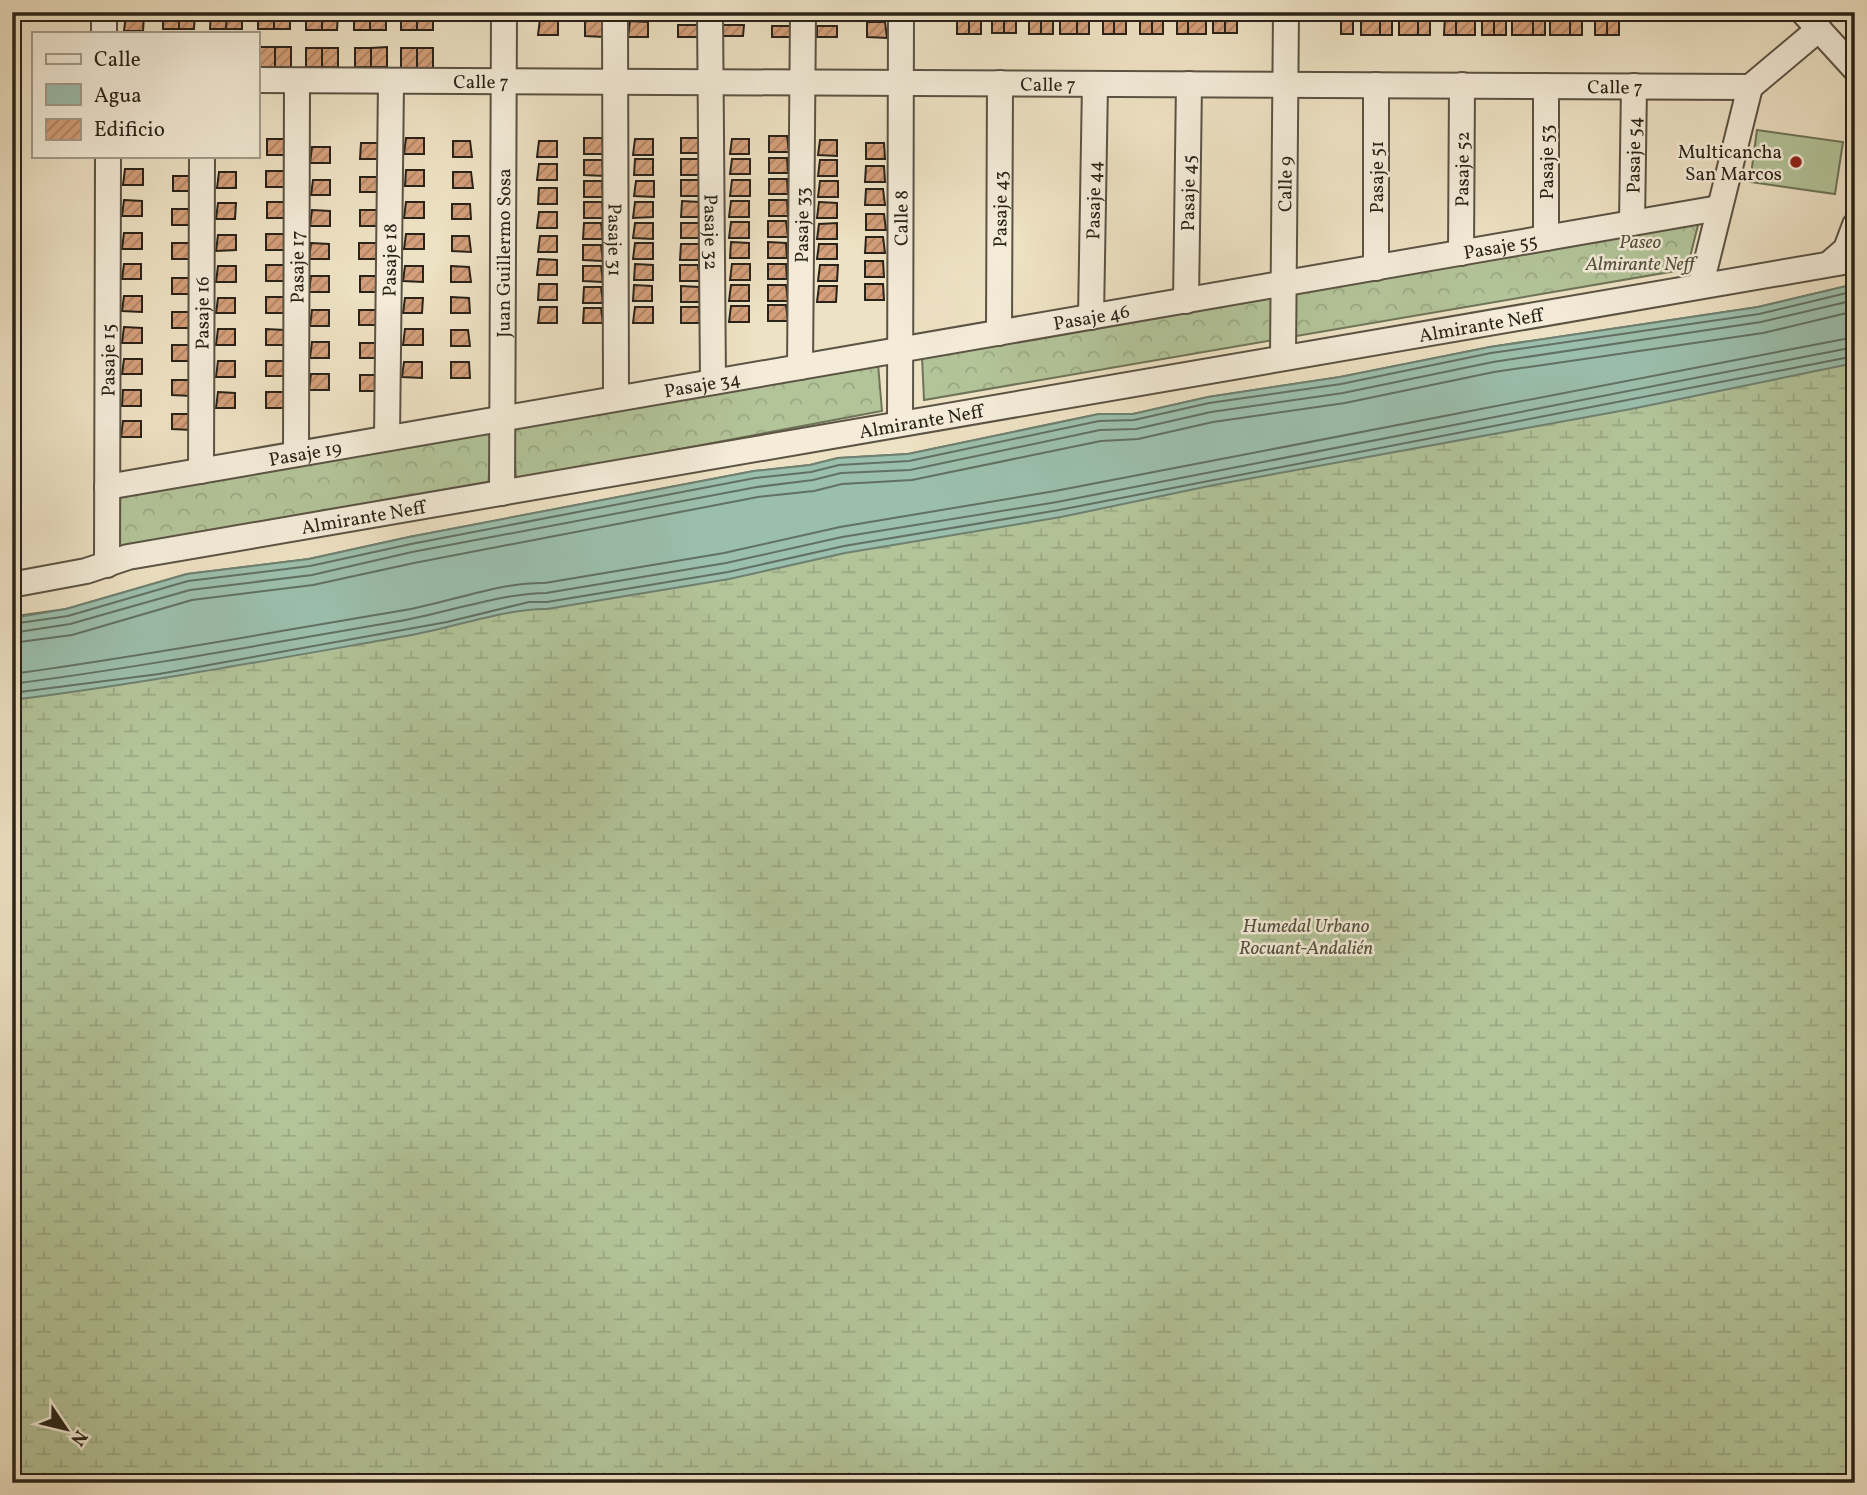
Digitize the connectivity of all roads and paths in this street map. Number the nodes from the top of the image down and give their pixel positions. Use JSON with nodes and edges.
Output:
{"nodes":[{"id":1,"x":104,"y":12,"type":"edge"},
{"id":2,"x":504,"y":12,"type":"edge"},
{"id":3,"x":615,"y":12,"type":"edge"},
{"id":4,"x":710,"y":12,"type":"edge"},
{"id":5,"x":803,"y":12,"type":"edge"},
{"id":6,"x":901,"y":12,"type":"edge"},
{"id":7,"x":1286,"y":12,"type":"edge"},
{"id":8,"x":1811,"y":21,"type":"edge"},
{"id":9,"x":104,"y":32,"type":"edge"},
{"id":10,"x":1855,"y":69,"type":"edge"},
{"id":11,"x":259,"y":80,"type":"edge"},
{"id":12,"x":297,"y":80,"type":"junction"},
{"id":13,"x":391,"y":81,"type":"junction"},
{"id":14,"x":504,"y":81,"type":"junction"},
{"id":15,"x":614,"y":82,"type":"junction"},
{"id":16,"x":710,"y":82,"type":"junction"},
{"id":17,"x":802,"y":83,"type":"junction"},
{"id":18,"x":901,"y":83,"type":"junction"},
{"id":19,"x":1000,"y":83,"type":"junction"},
{"id":20,"x":1095,"y":84,"type":"junction"},
{"id":21,"x":1189,"y":84,"type":"junction"},
{"id":22,"x":1286,"y":85,"type":"junction"},
{"id":23,"x":1376,"y":85,"type":"junction"},
{"id":24,"x":1462,"y":85,"type":"junction"},
{"id":25,"x":1546,"y":86,"type":"junction"},
{"id":26,"x":1634,"y":86,"type":"junction"},
{"id":27,"x":1750,"y":87,"type":"junction"},
{"id":28,"x":108,"y":158,"type":"edge"},
{"id":29,"x":202,"y":158,"type":"edge"},
{"id":30,"x":1719,"y":208,"type":"junction"},
{"id":31,"x":1632,"y":223,"type":"junction"},
{"id":32,"x":1855,"y":225,"type":"edge"},
{"id":33,"x":1546,"y":238,"type":"junction"},
{"id":34,"x":1461,"y":253,"type":"junction"},
{"id":35,"x":1855,"y":260,"type":"edge"},
{"id":36,"x":1830,"y":263,"type":"junction"},
{"id":37,"x":1376,"y":268,"type":"junction"},
{"id":38,"x":1284,"y":284,"type":"junction"},
{"id":39,"x":1701,"y":284,"type":"junction"},
{"id":40,"x":1186,"y":301,"type":"junction"},
{"id":41,"x":1091,"y":317,"type":"junction"},
{"id":42,"x":999,"y":333,"type":"junction"},
{"id":43,"x":900,"y":350,"type":"junction"},
{"id":44,"x":1283,"y":356,"type":"junction"},
{"id":45,"x":800,"y":367,"type":"junction"},
{"id":46,"x":713,"y":382,"type":"junction"},
{"id":47,"x":616,"y":398,"type":"junction"},
{"id":48,"x":503,"y":418,"type":"junction"},
{"id":49,"x":900,"y":424,"type":"junction"},
{"id":50,"x":387,"y":438,"type":"junction"},
{"id":51,"x":296,"y":454,"type":"junction"},
{"id":52,"x":201,"y":471,"type":"junction"},
{"id":53,"x":107,"y":487,"type":"junction"},
{"id":54,"x":502,"y":493,"type":"junction"},
{"id":55,"x":107,"y":565,"type":"junction"},
{"id":56,"x":16,"y":584,"type":"dead end"}],
"edges":[{"from":1,"to":9,"type":"street"},
{"from":2,"to":14,"type":"street","name":"Juan Guillermo Sosa"},
{"from":3,"to":15,"type":"street","name":"Pasaje 31"},
{"from":4,"to":16,"type":"street","name":"Pasaje 32"},
{"from":5,"to":17,"type":"street","name":"Pasaje 33"},
{"from":6,"to":18,"type":"street","name":"Calle 8"},
{"from":7,"to":22,"type":"street","name":"Calle 9"},
{"from":8,"to":10,"type":"street"},
{"from":8,"to":27,"type":"street"},
{"from":11,"to":12,"type":"street","name":"Calle 7"},
{"from":12,"to":13,"type":"street","name":"Calle 7"},
{"from":12,"to":51,"type":"street","name":"Pasaje 17"},
{"from":13,"to":14,"type":"street","name":"Calle 7"},
{"from":13,"to":50,"type":"street","name":"Pasaje 18"},
{"from":14,"to":15,"type":"street","name":"Calle 7"},
{"from":14,"to":48,"type":"street","name":"Juan Guillermo Sosa"},
{"from":15,"to":16,"type":"street","name":"Calle 7"},
{"from":15,"to":47,"type":"street","name":"Pasaje 31"},
{"from":16,"to":17,"type":"street","name":"Calle 7"},
{"from":16,"to":46,"type":"street","name":"Pasaje 32"},
{"from":17,"to":18,"type":"street","name":"Calle 7"},
{"from":17,"to":45,"type":"street","name":"Pasaje 33"},
{"from":18,"to":19,"type":"street","name":"Calle 7"},
{"from":18,"to":43,"type":"street","name":"Calle 8"},
{"from":19,"to":20,"type":"street","name":"Calle 7"},
{"from":19,"to":42,"type":"street","name":"Pasaje 43"},
{"from":20,"to":21,"type":"street","name":"Calle 7"},
{"from":20,"to":41,"type":"street","name":"Pasaje 44"},
{"from":21,"to":22,"type":"street","name":"Calle 7"},
{"from":21,"to":40,"type":"street","name":"Pasaje 45"},
{"from":22,"to":23,"type":"street","name":"Calle 7"},
{"from":22,"to":38,"type":"street","name":"Calle 9"},
{"from":23,"to":24,"type":"street","name":"Calle 7"},
{"from":23,"to":37,"type":"street","name":"Pasaje 51"},
{"from":24,"to":25,"type":"street","name":"Calle 7"},
{"from":24,"to":34,"type":"street","name":"Pasaje 52"},
{"from":25,"to":26,"type":"street","name":"Calle 7"},
{"from":25,"to":33,"type":"street","name":"Pasaje 53"},
{"from":26,"to":27,"type":"street","name":"Calle 7"},
{"from":26,"to":31,"type":"street","name":"Pasaje 54"},
{"from":27,"to":30,"type":"street"},
{"from":28,"to":53,"type":"street","name":"Pasaje 15"},
{"from":29,"to":52,"type":"street","name":"Pasaje 16"},
{"from":30,"to":31,"type":"street","name":"Pasaje 55"},
{"from":30,"to":39,"type":"street"},
{"from":31,"to":33,"type":"street","name":"Pasaje 55"},
{"from":32,"to":36,"type":"street"},
{"from":33,"to":34,"type":"street","name":"Pasaje 55"},
{"from":34,"to":37,"type":"street","name":"Pasaje 55"},
{"from":35,"to":36,"type":"street","name":"Almirante Neff"},
{"from":36,"to":39,"type":"street","name":"Almirante Neff"},
{"from":37,"to":38,"type":"street","name":"Pasaje 55"},
{"from":38,"to":40,"type":"street","name":"Pasaje 46"},
{"from":38,"to":44,"type":"street","name":"Calle 9"},
{"from":39,"to":44,"type":"street","name":"Almirante Neff"},
{"from":40,"to":41,"type":"street","name":"Pasaje 46"},
{"from":41,"to":42,"type":"street","name":"Pasaje 46"},
{"from":42,"to":43,"type":"street","name":"Pasaje 46"},
{"from":43,"to":45,"type":"street","name":"Pasaje 34"},
{"from":43,"to":49,"type":"street","name":"Calle 8"},
{"from":44,"to":49,"type":"street","name":"Almirante Neff"},
{"from":45,"to":46,"type":"street","name":"Pasaje 34"},
{"from":46,"to":47,"type":"street","name":"Pasaje 34"},
{"from":47,"to":48,"type":"street","name":"Pasaje 34"},
{"from":48,"to":50,"type":"street","name":"Pasaje 19"},
{"from":48,"to":54,"type":"street","name":"Juan Guillermo Sosa"},
{"from":49,"to":54,"type":"street","name":"Almirante Neff"},
{"from":50,"to":51,"type":"street","name":"Pasaje 19"},
{"from":51,"to":52,"type":"street","name":"Pasaje 19"},
{"from":52,"to":53,"type":"street","name":"Pasaje 19"},
{"from":53,"to":55,"type":"street","name":"Pasaje 15"},
{"from":54,"to":55,"type":"street","name":"Almirante Neff"},
{"from":55,"to":56,"type":"street","name":"Almirante Neff"}]}
